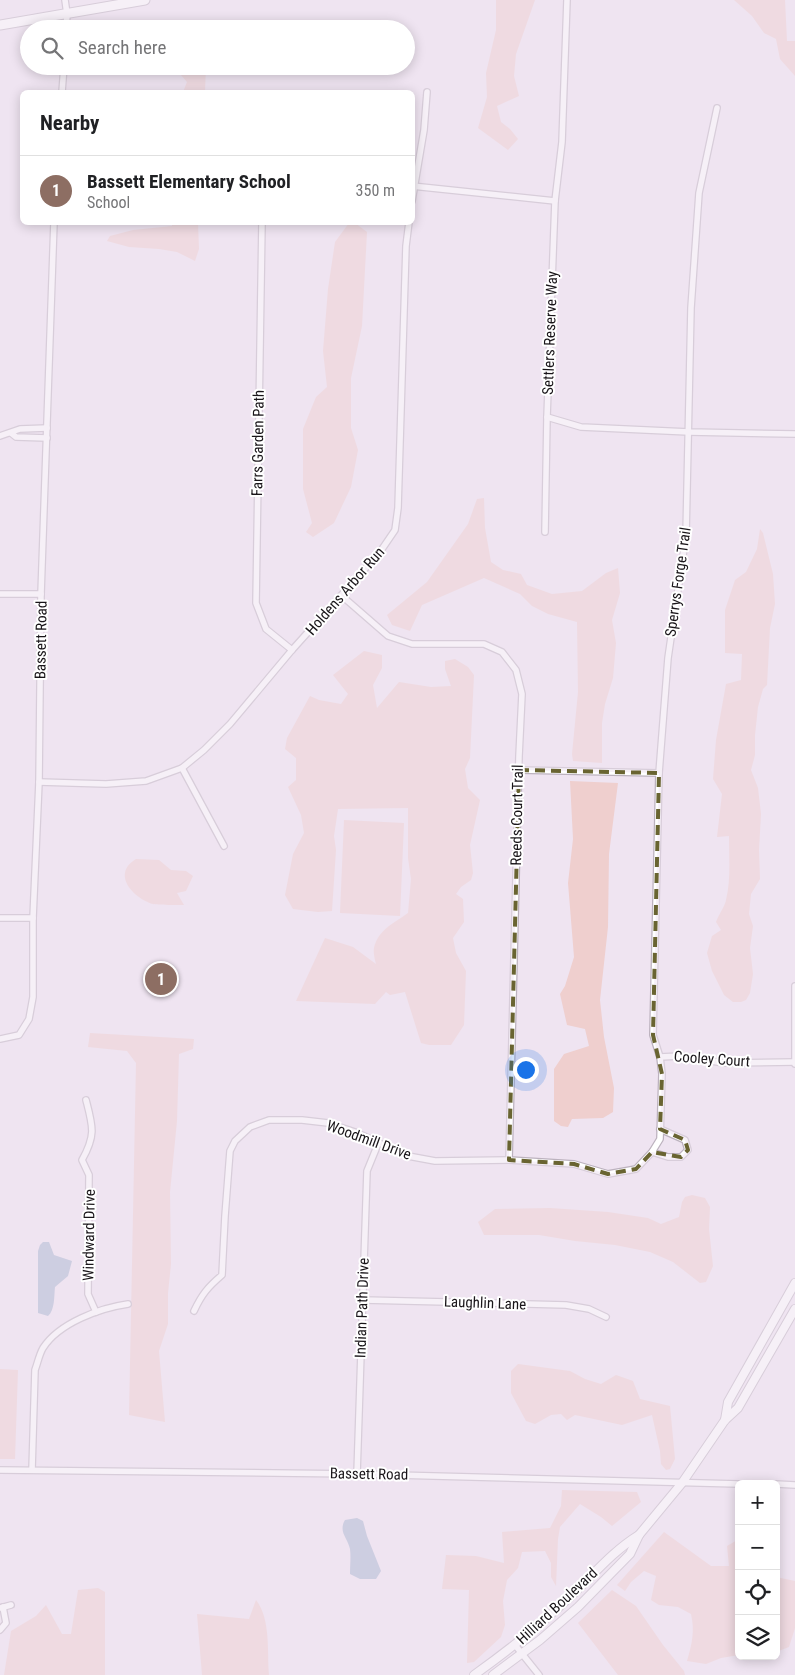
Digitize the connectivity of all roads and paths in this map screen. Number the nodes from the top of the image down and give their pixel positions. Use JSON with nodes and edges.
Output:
{"nodes":[{"id":1,"x":65,"y":0,"type":"edge"},
{"id":2,"x":145,"y":0,"type":"edge"},
{"id":3,"x":567,"y":0,"type":"edge"},
{"id":4,"x":67,"y":14,"type":"junction"},
{"id":5,"x":30,"y":20,"type":"edge"},
{"id":6,"x":67,"y":20,"type":"edge"},
{"id":7,"x":20,"y":22,"type":"edge"},
{"id":8,"x":0,"y":25,"type":"edge"},
{"id":9,"x":63,"y":75,"type":"edge"},
{"id":10,"x":62,"y":90,"type":"edge"},
{"id":11,"x":427,"y":92,"type":"dead end"},
{"id":12,"x":717,"y":108,"type":"dead end"},
{"id":13,"x":415,"y":180,"type":"edge"},
{"id":14,"x":415,"y":186,"type":"edge"},
{"id":15,"x":555,"y":202,"type":"junction"},
{"id":16,"x":54,"y":225,"type":"edge"},
{"id":17,"x":262,"y":225,"type":"edge"},
{"id":18,"x":409,"y":225,"type":"edge"},
{"id":19,"x":547,"y":417,"type":"junction"},
{"id":20,"x":47,"y":428,"type":"junction"},
{"id":21,"x":688,"y":432,"type":"junction"},
{"id":22,"x":11,"y":433,"type":"junction"},
{"id":23,"x":795,"y":434,"type":"edge"},
{"id":24,"x":0,"y":436,"type":"edge"},
{"id":25,"x":47,"y":438,"type":"junction"},
{"id":26,"x":545,"y":532,"type":"dead end"},
{"id":27,"x":0,"y":594,"type":"edge"},
{"id":28,"x":42,"y":594,"type":"junction"},
{"id":29,"x":342,"y":596,"type":"junction"},
{"id":30,"x":292,"y":650,"type":"junction"},
{"id":31,"x":182,"y":768,"type":"junction"},
{"id":32,"x":518,"y":770,"type":"junction"},
{"id":33,"x":659,"y":773,"type":"junction"},
{"id":34,"x":39,"y":782,"type":"junction"},
{"id":35,"x":224,"y":846,"type":"dead end"},
{"id":36,"x":0,"y":918,"type":"edge"},
{"id":37,"x":33,"y":918,"type":"junction"},
{"id":38,"x":795,"y":986,"type":"edge"},
{"id":39,"x":0,"y":1039,"type":"edge"},
{"id":40,"x":660,"y":1057,"type":"junction"},
{"id":41,"x":795,"y":1063,"type":"edge"},
{"id":42,"x":86,"y":1100,"type":"dead end"},
{"id":43,"x":660,"y":1129,"type":"junction"},
{"id":44,"x":378,"y":1144,"type":"junction"},
{"id":45,"x":652,"y":1152,"type":"junction"},
{"id":46,"x":509,"y":1160,"type":"junction"},
{"id":47,"x":795,"y":1283,"type":"edge"},
{"id":48,"x":363,"y":1300,"type":"junction"},
{"id":49,"x":128,"y":1304,"type":"dead end"},
{"id":50,"x":795,"y":1309,"type":"edge"},
{"id":51,"x":194,"y":1311,"type":"dead end"},
{"id":52,"x":96,"y":1312,"type":"junction"},
{"id":53,"x":606,"y":1317,"type":"dead end"},
{"id":54,"x":725,"y":1420,"type":"junction"},
{"id":55,"x":0,"y":1470,"type":"edge"},
{"id":56,"x":32,"y":1470,"type":"junction"},
{"id":57,"x":357,"y":1474,"type":"junction"},
{"id":58,"x":682,"y":1483,"type":"junction"},
{"id":59,"x":735,"y":1484,"type":"edge"},
{"id":60,"x":780,"y":1484,"type":"edge"},
{"id":61,"x":795,"y":1485,"type":"edge"},
{"id":62,"x":639,"y":1535,"type":"junction"},
{"id":63,"x":11,"y":1605,"type":"dead end"},
{"id":64,"x":1,"y":1607,"type":"edge"},
{"id":65,"x":0,"y":1630,"type":"edge"},
{"id":66,"x":515,"y":1645,"type":"junction"},
{"id":67,"x":522,"y":1654,"type":"junction"},
{"id":68,"x":474,"y":1675,"type":"edge"},
{"id":69,"x":493,"y":1675,"type":"edge"},
{"id":70,"x":539,"y":1675,"type":"edge"}],
"edges":[{"from":1,"to":4,"type":"street"},
{"from":2,"to":4,"type":"main road"},
{"from":3,"to":15,"type":"street","name":"Settlers Reserve Way"},
{"from":4,"to":5,"type":"main road"},
{"from":4,"to":6,"type":"street"},
{"from":7,"to":8,"type":"main road"},
{"from":9,"to":10,"type":"street"},
{"from":11,"to":13,"type":"street"},
{"from":12,"to":21,"type":"street","name":"Sperrys Forge Trail"},
{"from":14,"to":15,"type":"street"},
{"from":15,"to":19,"type":"street","name":"Settlers Reserve Way"},
{"from":16,"to":20,"type":"street","name":"Bassett Road"},
{"from":17,"to":30,"type":"street","name":"Farrs Garden Path"},
{"from":18,"to":29,"type":"street","name":"Holdens Arbor Run"},
{"from":19,"to":21,"type":"street","name":"Settlers Reserve Way"},
{"from":19,"to":26,"type":"street"},
{"from":20,"to":22,"type":"street"},
{"from":20,"to":25,"type":"street","name":"Bassett Road"},
{"from":21,"to":23,"type":"street","name":"Settlers Reserve Way"},
{"from":21,"to":33,"type":"street","name":"Sperrys Forge Trail"},
{"from":22,"to":24,"type":"street"},
{"from":22,"to":25,"type":"street"},
{"from":25,"to":28,"type":"street","name":"Bassett Road"},
{"from":27,"to":28,"type":"street"},
{"from":28,"to":34,"type":"street","name":"Bassett Road"},
{"from":29,"to":30,"type":"street","name":"Holdens Arbor Run"},
{"from":29,"to":32,"type":"street","name":"Reeds Court Trail"},
{"from":30,"to":31,"type":"street","name":"Holdens Arbor Run"},
{"from":31,"to":34,"type":"street","name":"Holdens Arbor Run"},
{"from":31,"to":35,"type":"street"},
{"from":32,"to":33,"type":"street"},
{"from":32,"to":46,"type":"street","name":"Reeds Court Trail"},
{"from":33,"to":40,"type":"street","name":"Sperrys Forge Trail"},
{"from":34,"to":37,"type":"street","name":"Bassett Road"},
{"from":36,"to":37,"type":"street"},
{"from":37,"to":39,"type":"street","name":"Bassett Road"},
{"from":38,"to":41,"type":"street"},
{"from":40,"to":41,"type":"street","name":"Cooley Court"},
{"from":40,"to":43,"type":"street","name":"Sperrys Forge Trail"},
{"from":42,"to":52,"type":"street","name":"Windward Drive"},
{"from":43,"to":45,"type":"street","name":"Sperrys Forge Trail"},
{"from":43,"to":45,"type":"street"},
{"from":44,"to":46,"type":"street","name":"Woodmill Drive"},
{"from":44,"to":48,"type":"street","name":"Indian Path Drive"},
{"from":44,"to":51,"type":"street","name":"Woodmill Drive"},
{"from":45,"to":46,"type":"street","name":"Woodmill Drive"},
{"from":47,"to":54,"type":"main road","name":"Hilliard Boulevard"},
{"from":48,"to":53,"type":"street","name":"Laughlin Lane"},
{"from":48,"to":57,"type":"street","name":"Indian Path Drive"},
{"from":49,"to":52,"type":"street"},
{"from":50,"to":54,"type":"main road","name":"Hilliard Boulevard"},
{"from":52,"to":56,"type":"street"},
{"from":54,"to":58,"type":"main road","name":"Hilliard Boulevard"},
{"from":55,"to":56,"type":"street","name":"Bassett Road"},
{"from":56,"to":57,"type":"street","name":"Bassett Road"},
{"from":57,"to":58,"type":"street","name":"Bassett Road"},
{"from":58,"to":59,"type":"street","name":"Bassett Road"},
{"from":58,"to":62,"type":"main road","name":"Hilliard Boulevard"},
{"from":60,"to":61,"type":"street"},
{"from":62,"to":66,"type":"main road","name":"Hilliard Boulevard"},
{"from":62,"to":67,"type":"main road","name":"Hilliard Boulevard"},
{"from":63,"to":64,"type":"street"},
{"from":64,"to":65,"type":"street"},
{"from":66,"to":67,"type":"street"},
{"from":66,"to":68,"type":"main road","name":"Hilliard Boulevard"},
{"from":67,"to":69,"type":"main road","name":"Hilliard Boulevard"},
{"from":67,"to":70,"type":"street"}]}
